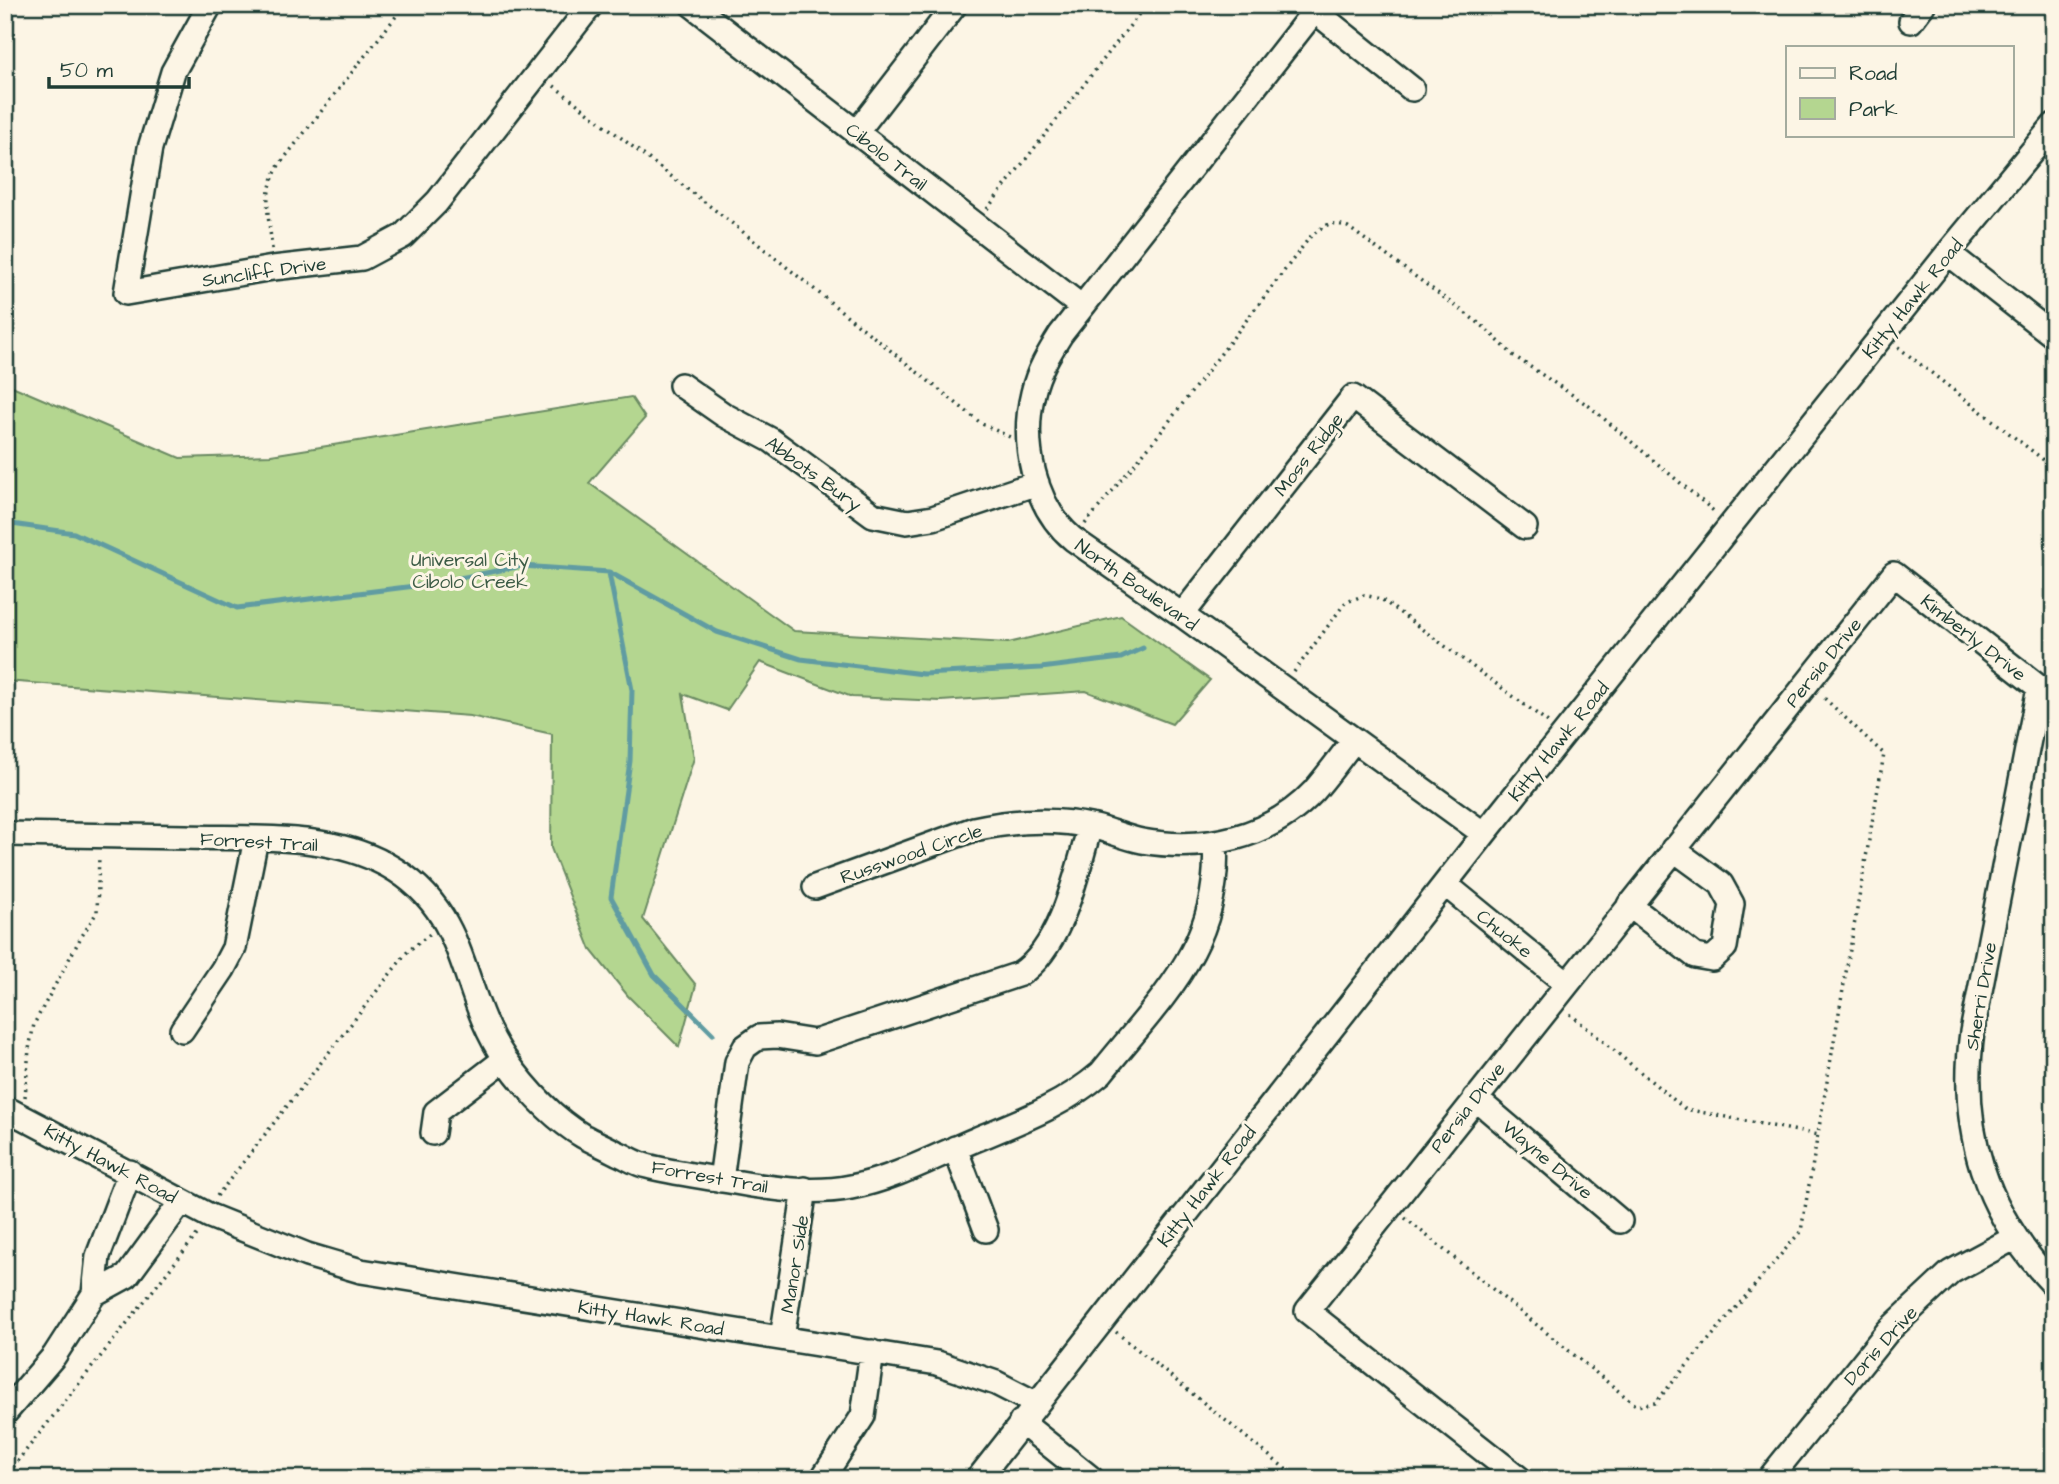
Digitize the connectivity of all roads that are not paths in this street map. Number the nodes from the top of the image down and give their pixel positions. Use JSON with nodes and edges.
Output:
{"nodes":[{"id":1,"x":210,"y":5,"type":"edge"},
{"id":2,"x":591,"y":5,"type":"edge"},
{"id":3,"x":692,"y":5,"type":"edge"},
{"id":4,"x":955,"y":5,"type":"edge"},
{"id":5,"x":1317,"y":8,"type":"edge"},
{"id":6,"x":1412,"y":89,"type":"dead end"},
{"id":7,"x":2054,"y":125,"type":"edge"},
{"id":8,"x":856,"y":132,"type":"junction"},
{"id":9,"x":1948,"y":253,"type":"junction"},
{"id":10,"x":1082,"y":307,"type":"junction"},
{"id":11,"x":2054,"y":336,"type":"edge"},
{"id":12,"x":681,"y":385,"type":"dead end"},
{"id":13,"x":1037,"y":483,"type":"junction"},
{"id":14,"x":1525,"y":527,"type":"dead end"},
{"id":15,"x":1894,"y":574,"type":"joint"},
{"id":16,"x":1182,"y":615,"type":"junction"},
{"id":17,"x":2046,"y":693,"type":"edge"},
{"id":18,"x":1354,"y":740,"type":"junction"},
{"id":19,"x":1090,"y":826,"type":"junction"},
{"id":20,"x":5,"y":834,"type":"edge"},
{"id":21,"x":1483,"y":834,"type":"junction"},
{"id":22,"x":256,"y":839,"type":"junction"},
{"id":23,"x":1215,"y":843,"type":"junction"},
{"id":24,"x":1673,"y":849,"type":"junction"},
{"id":25,"x":1445,"y":884,"type":"junction"},
{"id":26,"x":815,"y":887,"type":"dead end"},
{"id":27,"x":1629,"y":905,"type":"junction"},
{"id":28,"x":1560,"y":991,"type":"junction"},
{"id":29,"x":182,"y":1030,"type":"dead end"},
{"id":30,"x":505,"y":1059,"type":"junction"},
{"id":31,"x":1475,"y":1097,"type":"junction"},
{"id":32,"x":13,"y":1112,"type":"edge"},
{"id":33,"x":433,"y":1133,"type":"dead end"},
{"id":34,"x":955,"y":1148,"type":"junction"},
{"id":35,"x":130,"y":1172,"type":"junction"},
{"id":36,"x":721,"y":1180,"type":"junction"},
{"id":37,"x":805,"y":1189,"type":"junction"},
{"id":38,"x":183,"y":1201,"type":"junction"},
{"id":39,"x":1620,"y":1222,"type":"dead end"},
{"id":40,"x":986,"y":1230,"type":"dead end"},
{"id":41,"x":2014,"y":1238,"type":"junction"},
{"id":42,"x":2054,"y":1285,"type":"edge"},
{"id":43,"x":94,"y":1294,"type":"junction"},
{"id":44,"x":782,"y":1338,"type":"junction"},
{"id":45,"x":872,"y":1352,"type":"junction"},
{"id":46,"x":1035,"y":1403,"type":"junction"},
{"id":47,"x":5,"y":1413,"type":"edge"},
{"id":48,"x":1021,"y":1422,"type":"junction"},
{"id":49,"x":822,"y":1479,"type":"edge"},
{"id":50,"x":978,"y":1479,"type":"edge"},
{"id":51,"x":1092,"y":1479,"type":"edge"},
{"id":52,"x":1520,"y":1479,"type":"edge"},
{"id":53,"x":1769,"y":1479,"type":"edge"}],
"edges":[{"from":1,"to":2,"type":"street","name":"Suncliff Drive"},
{"from":3,"to":8,"type":"street","name":"Cibolo Trail"},
{"from":4,"to":8,"type":"street"},
{"from":5,"to":6,"type":"street"},
{"from":5,"to":10,"type":"street","name":"North Boulevard"},
{"from":7,"to":9,"type":"street","name":"Kitty Hawk Road"},
{"from":8,"to":10,"type":"street","name":"Cibolo Trail"},
{"from":9,"to":11,"type":"street"},
{"from":9,"to":21,"type":"street","name":"Kitty Hawk Road"},
{"from":10,"to":13,"type":"street","name":"North Boulevard"},
{"from":12,"to":13,"type":"street","name":"Abbots Bury"},
{"from":13,"to":16,"type":"street","name":"North Boulevard"},
{"from":14,"to":16,"type":"street","name":"Moss Ridge"},
{"from":15,"to":17,"type":"street","name":"Kimberly Drive"},
{"from":15,"to":24,"type":"street","name":"Persia Drive"},
{"from":16,"to":18,"type":"street","name":"North Boulevard"},
{"from":17,"to":41,"type":"street","name":"Sherri Drive"},
{"from":18,"to":21,"type":"street","name":"North Boulevard"},
{"from":18,"to":23,"type":"street"},
{"from":19,"to":23,"type":"street","name":"Russwood Circle"},
{"from":19,"to":26,"type":"street","name":"Russwood Circle"},
{"from":19,"to":36,"type":"street"},
{"from":20,"to":22,"type":"street","name":"Forrest Trail"},
{"from":21,"to":25,"type":"street","name":"Kitty Hawk Road"},
{"from":22,"to":29,"type":"street"},
{"from":22,"to":30,"type":"street","name":"Forrest Trail"},
{"from":23,"to":34,"type":"street","name":"Forrest Trail"},
{"from":24,"to":27,"type":"street","name":"Persia Drive"},
{"from":24,"to":27,"type":"street"},
{"from":25,"to":28,"type":"street","name":"Chuoke"},
{"from":25,"to":46,"type":"street","name":"Kitty Hawk Road"},
{"from":27,"to":28,"type":"street","name":"Persia Drive"},
{"from":28,"to":31,"type":"street","name":"Persia Drive"},
{"from":30,"to":33,"type":"street"},
{"from":30,"to":36,"type":"street","name":"Forrest Trail"},
{"from":31,"to":39,"type":"street","name":"Wayne Drive"},
{"from":31,"to":52,"type":"street","name":"Persia Drive"},
{"from":32,"to":35,"type":"street","name":"Kitty Hawk Road"},
{"from":34,"to":37,"type":"street","name":"Forrest Trail"},
{"from":34,"to":40,"type":"street"},
{"from":35,"to":38,"type":"street","name":"Kitty Hawk Road"},
{"from":35,"to":43,"type":"street"},
{"from":36,"to":37,"type":"street","name":"Forrest Trail"},
{"from":37,"to":44,"type":"street","name":"Manor Side"},
{"from":38,"to":43,"type":"street"},
{"from":38,"to":44,"type":"street","name":"Kitty Hawk Road"},
{"from":41,"to":42,"type":"street","name":"Sherri Drive"},
{"from":41,"to":53,"type":"street","name":"Doris Drive"},
{"from":43,"to":47,"type":"street"},
{"from":44,"to":45,"type":"street","name":"Kitty Hawk Road"},
{"from":45,"to":46,"type":"street","name":"Kitty Hawk Road"},
{"from":45,"to":49,"type":"street"},
{"from":46,"to":48,"type":"street"},
{"from":48,"to":50,"type":"street"},
{"from":48,"to":51,"type":"street"}]}
